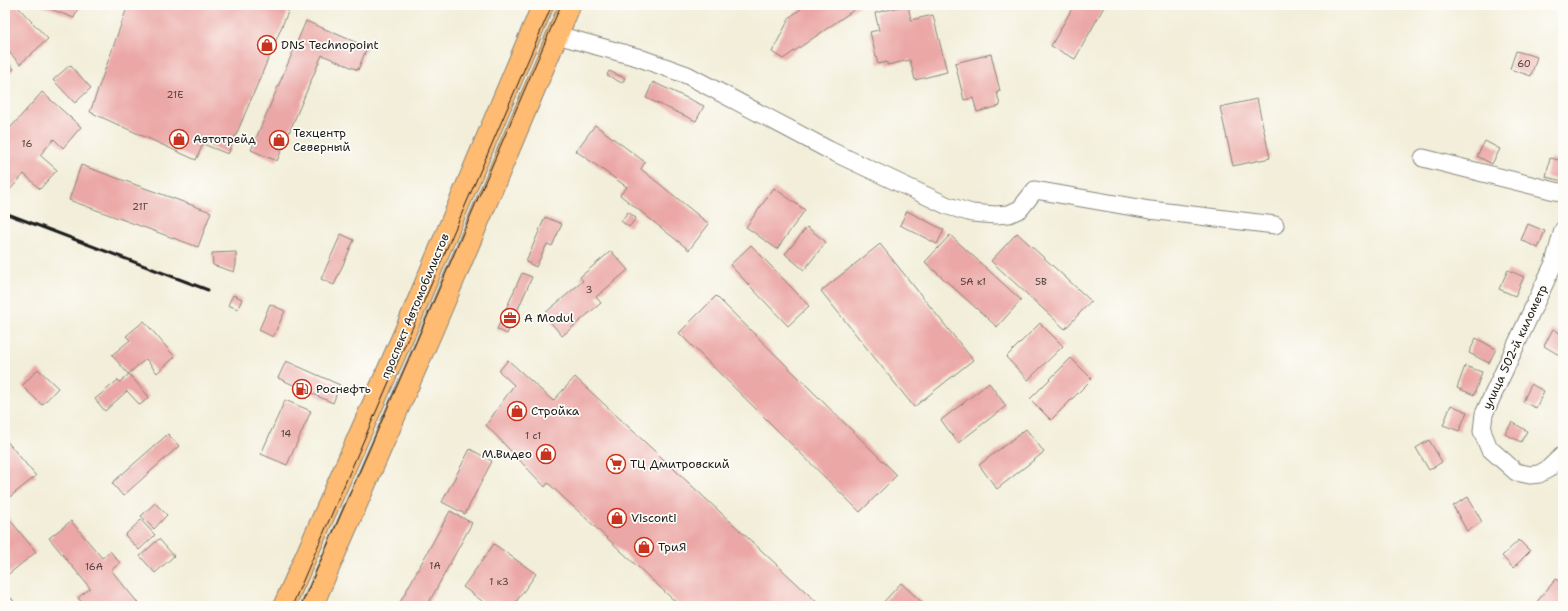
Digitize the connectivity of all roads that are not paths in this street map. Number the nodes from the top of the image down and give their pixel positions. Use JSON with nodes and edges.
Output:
{"nodes":[{"id":1,"x":543,"y":5,"type":"edge"},
{"id":2,"x":570,"y":5,"type":"edge"},
{"id":3,"x":557,"y":35,"type":"junction"},
{"id":4,"x":1423,"y":158,"type":"dead end"},
{"id":5,"x":1563,"y":193,"type":"edge"},
{"id":6,"x":1275,"y":225,"type":"dead end"},
{"id":7,"x":1563,"y":230,"type":"edge"},
{"id":8,"x":1563,"y":455,"type":"edge"},
{"id":9,"x":284,"y":606,"type":"edge"},
{"id":10,"x":312,"y":606,"type":"edge"}],
"edges":[{"from":1,"to":9,"type":"main road","name":"проспект Автомобилистов"},
{"from":2,"to":3,"type":"main road","name":"проспект Автомобилистов"},
{"from":3,"to":6,"type":"street"},
{"from":3,"to":10,"type":"main road","name":"проспект Автомобилистов"},
{"from":4,"to":5,"type":"street"},
{"from":7,"to":8,"type":"street","name":"улица 502-й километр"}]}
